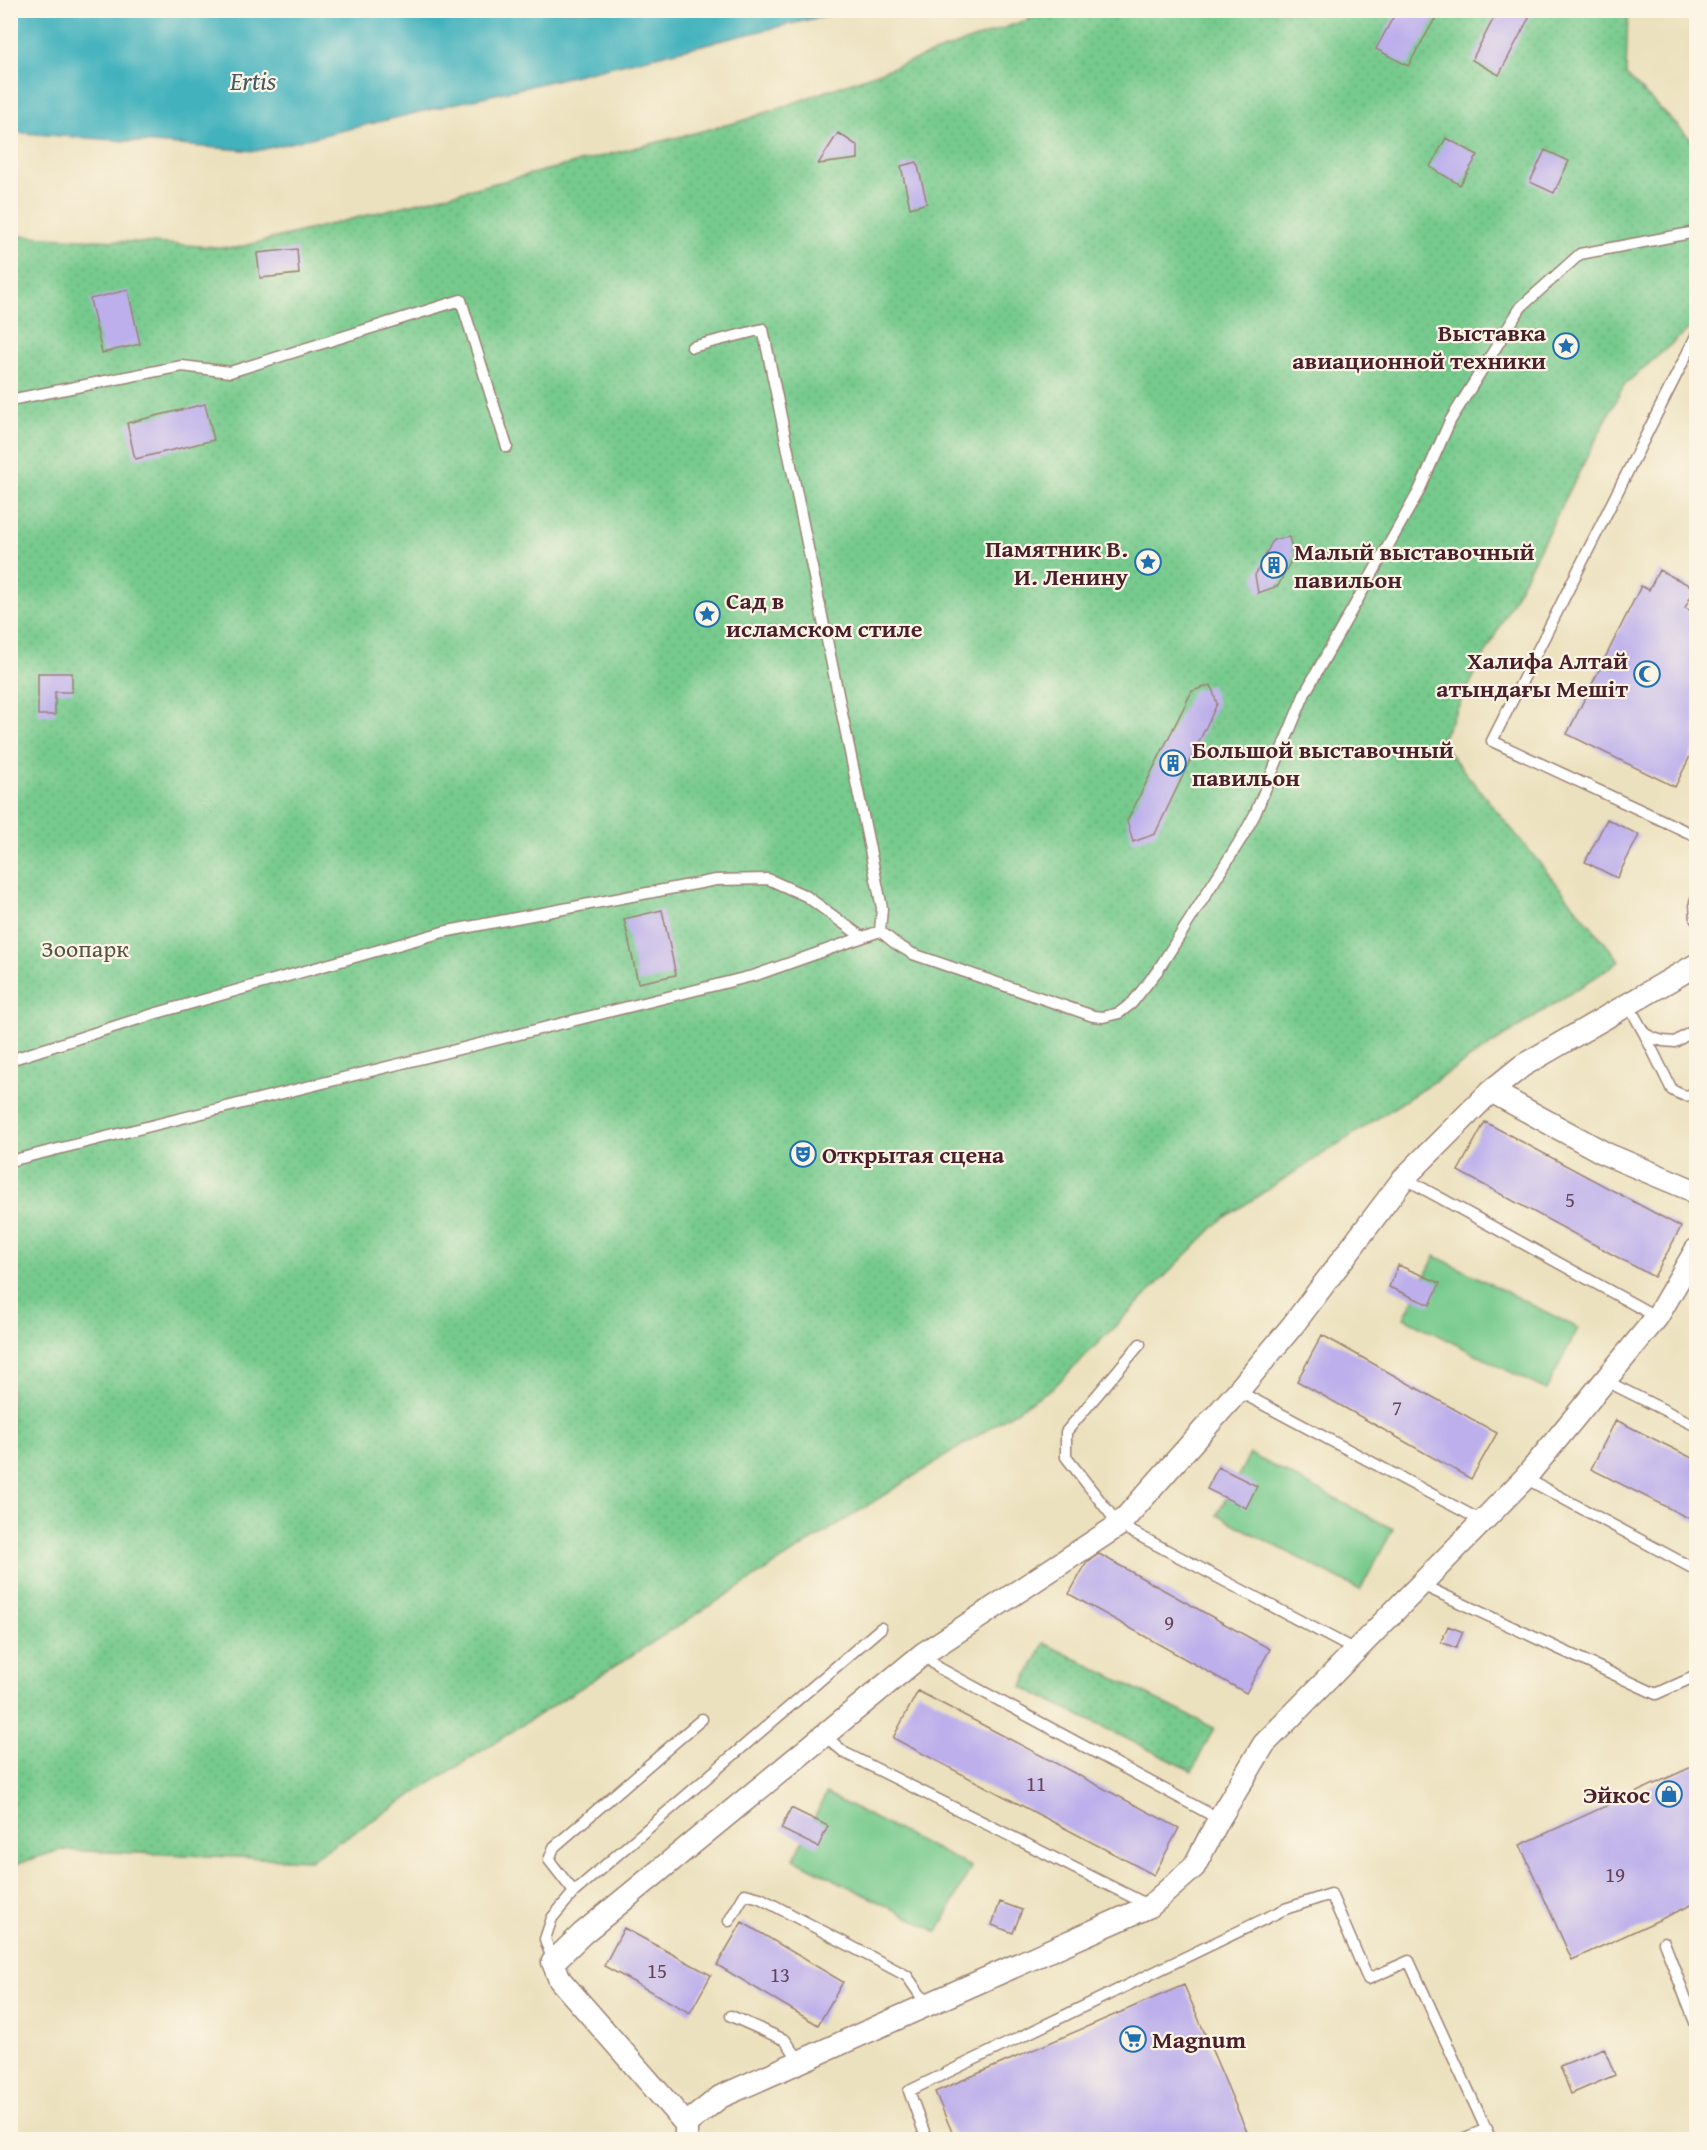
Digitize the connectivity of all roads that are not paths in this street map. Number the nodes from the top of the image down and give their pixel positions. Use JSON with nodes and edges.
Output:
{"nodes":[{"id":1,"x":1696,"y":232,"type":"edge"},
{"id":2,"x":1696,"y":336,"type":"edge"},
{"id":3,"x":692,"y":346,"type":"dead end"},
{"id":4,"x":10,"y":400,"type":"edge"},
{"id":5,"x":507,"y":447,"type":"dead end"},
{"id":6,"x":1696,"y":836,"type":"edge"},
{"id":7,"x":1696,"y":899,"type":"edge"},
{"id":8,"x":1696,"y":920,"type":"edge"},
{"id":9,"x":880,"y":931,"type":"junction"},
{"id":10,"x":862,"y":937,"type":"junction"},
{"id":11,"x":1696,"y":964,"type":"edge"},
{"id":12,"x":1628,"y":1004,"type":"junction"},
{"id":13,"x":1696,"y":1029,"type":"edge"},
{"id":14,"x":1644,"y":1033,"type":"junction"},
{"id":15,"x":10,"y":1060,"type":"edge"},
{"id":16,"x":1491,"y":1091,"type":"junction"},
{"id":17,"x":1696,"y":1093,"type":"edge"},
{"id":18,"x":10,"y":1161,"type":"edge"},
{"id":19,"x":1404,"y":1178,"type":"junction"},
{"id":20,"x":1696,"y":1195,"type":"edge"},
{"id":21,"x":1696,"y":1250,"type":"edge"},
{"id":22,"x":1657,"y":1317,"type":"junction"},
{"id":23,"x":1140,"y":1344,"type":"dead end"},
{"id":24,"x":1605,"y":1380,"type":"junction"},
{"id":25,"x":1238,"y":1391,"type":"junction"},
{"id":26,"x":1696,"y":1426,"type":"edge"},
{"id":27,"x":1525,"y":1478,"type":"junction"},
{"id":28,"x":1483,"y":1521,"type":"junction"},
{"id":29,"x":1119,"y":1525,"type":"junction"},
{"id":30,"x":1696,"y":1570,"type":"edge"},
{"id":31,"x":1420,"y":1584,"type":"junction"},
{"id":32,"x":881,"y":1628,"type":"dead end"},
{"id":33,"x":1355,"y":1650,"type":"junction"},
{"id":34,"x":922,"y":1654,"type":"junction"},
{"id":35,"x":1696,"y":1676,"type":"edge"},
{"id":36,"x":702,"y":1719,"type":"dead end"},
{"id":37,"x":824,"y":1735,"type":"junction"},
{"id":38,"x":1219,"y":1819,"type":"junction"},
{"id":39,"x":574,"y":1892,"type":"junction"},
{"id":40,"x":1150,"y":1906,"type":"junction"},
{"id":41,"x":729,"y":1921,"type":"dead end"},
{"id":42,"x":1664,"y":1942,"type":"dead end"},
{"id":43,"x":553,"y":1962,"type":"junction"},
{"id":44,"x":927,"y":2005,"type":"junction"},
{"id":45,"x":731,"y":2016,"type":"dead end"},
{"id":46,"x":1696,"y":2025,"type":"edge"},
{"id":47,"x":800,"y":2061,"type":"junction"},
{"id":48,"x":686,"y":2132,"type":"edge"},
{"id":49,"x":1489,"y":2134,"type":"edge"},
{"id":50,"x":927,"y":2139,"type":"edge"},
{"id":51,"x":1460,"y":2139,"type":"edge"}],
"edges":[{"from":1,"to":9,"type":"lane"},
{"from":2,"to":6,"type":"lane"},
{"from":3,"to":9,"type":"lane"},
{"from":4,"to":5,"type":"lane"},
{"from":7,"to":8,"type":"lane"},
{"from":9,"to":10,"type":"lane"},
{"from":10,"to":15,"type":"lane"},
{"from":10,"to":18,"type":"lane"},
{"from":11,"to":12,"type":"street"},
{"from":12,"to":14,"type":"lane"},
{"from":12,"to":16,"type":"street"},
{"from":13,"to":14,"type":"lane"},
{"from":14,"to":17,"type":"lane"},
{"from":16,"to":19,"type":"street"},
{"from":16,"to":20,"type":"street"},
{"from":19,"to":22,"type":"lane"},
{"from":19,"to":25,"type":"street"},
{"from":21,"to":22,"type":"street"},
{"from":22,"to":24,"type":"street"},
{"from":23,"to":29,"type":"lane"},
{"from":24,"to":26,"type":"lane"},
{"from":24,"to":27,"type":"street"},
{"from":25,"to":28,"type":"lane"},
{"from":25,"to":29,"type":"street"},
{"from":27,"to":28,"type":"street"},
{"from":27,"to":30,"type":"lane"},
{"from":28,"to":31,"type":"street"},
{"from":29,"to":33,"type":"lane"},
{"from":29,"to":34,"type":"street"},
{"from":31,"to":33,"type":"street"},
{"from":31,"to":35,"type":"lane"},
{"from":32,"to":39,"type":"lane"},
{"from":33,"to":38,"type":"street"},
{"from":34,"to":37,"type":"street"},
{"from":34,"to":38,"type":"lane"},
{"from":36,"to":39,"type":"lane"},
{"from":37,"to":40,"type":"lane"},
{"from":37,"to":43,"type":"street"},
{"from":38,"to":40,"type":"street"},
{"from":39,"to":43,"type":"lane"},
{"from":40,"to":44,"type":"street"},
{"from":41,"to":44,"type":"lane"},
{"from":42,"to":46,"type":"lane"},
{"from":43,"to":48,"type":"street"},
{"from":44,"to":47,"type":"street"},
{"from":45,"to":47,"type":"lane"},
{"from":47,"to":48,"type":"street"},
{"from":49,"to":50,"type":"lane"},
{"from":49,"to":51,"type":"lane"}]}
